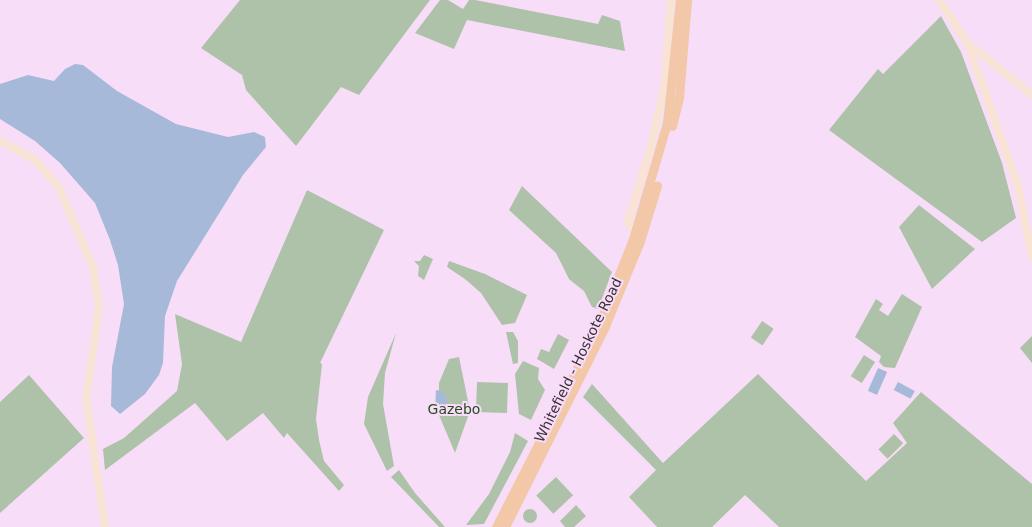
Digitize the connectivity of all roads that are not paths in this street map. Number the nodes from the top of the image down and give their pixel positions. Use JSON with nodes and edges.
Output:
{"nodes":[{"id":1,"x":671,"y":0,"type":"edge"},
{"id":2,"x":680,"y":0,"type":"edge"},
{"id":3,"x":687,"y":0,"type":"edge"},
{"id":4,"x":939,"y":0,"type":"edge"},
{"id":5,"x":968,"y":44,"type":"junction"},
{"id":6,"x":1032,"y":95,"type":"edge"},
{"id":7,"x":0,"y":141,"type":"edge"},
{"id":8,"x":635,"y":234,"type":"junction"},
{"id":9,"x":1032,"y":257,"type":"edge"},
{"id":10,"x":575,"y":378,"type":"junction"},
{"id":11,"x":95,"y":460,"type":"junction"},
{"id":12,"x":100,"y":527,"type":"edge"},
{"id":13,"x":105,"y":527,"type":"edge"},
{"id":14,"x":496,"y":527,"type":"edge"},
{"id":15,"x":505,"y":527,"type":"edge"}],
"edges":[{"from":1,"to":8,"type":"street"},
{"from":2,"to":8,"type":"main road","name":"Whitefield - Hoskote Road"},
{"from":3,"to":10,"type":"main road","name":"Whitefield - Hoskote Road"},
{"from":4,"to":5,"type":"street"},
{"from":5,"to":6,"type":"street"},
{"from":5,"to":9,"type":"street"},
{"from":7,"to":11,"type":"street"},
{"from":8,"to":10,"type":"main road","name":"Whitefield - Hoskote Road"},
{"from":10,"to":14,"type":"main road","name":"Whitefield - Hoskote Road"},
{"from":10,"to":15,"type":"main road","name":"Whitefield - Hoskote Road"},
{"from":11,"to":12,"type":"street"},
{"from":11,"to":13,"type":"street"}]}
